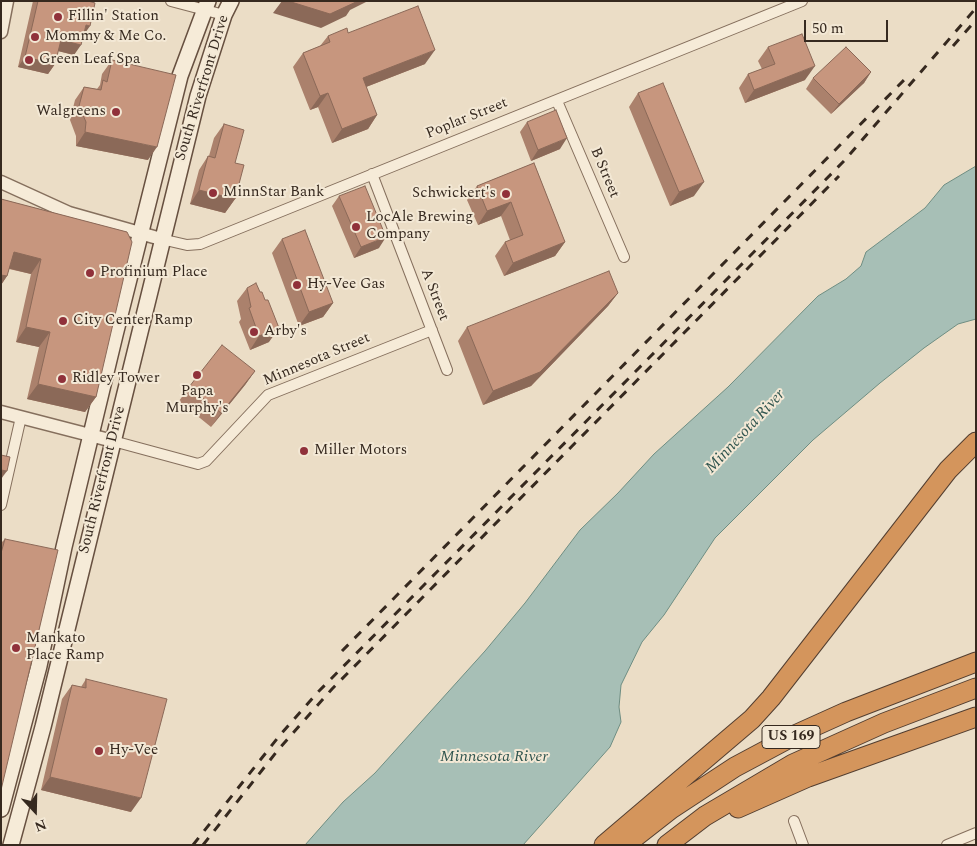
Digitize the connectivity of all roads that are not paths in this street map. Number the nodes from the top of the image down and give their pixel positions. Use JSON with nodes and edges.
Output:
{"nodes":[{"id":1,"x":7,"y":1,"type":"edge"},
{"id":2,"x":171,"y":1,"type":"edge"},
{"id":3,"x":802,"y":1,"type":"edge"},
{"id":4,"x":206,"y":6,"type":"edge"},
{"id":5,"x":227,"y":8,"type":"edge"},
{"id":6,"x":1,"y":32,"type":"edge"},
{"id":7,"x":557,"y":101,"type":"junction"},
{"id":8,"x":372,"y":174,"type":"junction"},
{"id":9,"x":1,"y":182,"type":"edge"},
{"id":10,"x":140,"y":234,"type":"junction"},
{"id":11,"x":161,"y":239,"type":"junction"},
{"id":12,"x":624,"y":257,"type":"dead end"},
{"id":13,"x":432,"y":330,"type":"junction"},
{"id":14,"x":447,"y":370,"type":"dead end"},
{"id":15,"x":1,"y":412,"type":"edge"},
{"id":16,"x":21,"y":417,"type":"junction"},
{"id":17,"x":91,"y":435,"type":"junction"},
{"id":18,"x":113,"y":441,"type":"junction"},
{"id":19,"x":976,"y":442,"type":"edge"},
{"id":20,"x":1,"y":505,"type":"edge"},
{"id":21,"x":976,"y":662,"type":"edge"},
{"id":22,"x":976,"y":688,"type":"edge"},
{"id":23,"x":976,"y":717,"type":"edge"},
{"id":24,"x":1,"y":809,"type":"edge"},
{"id":25,"x":794,"y":821,"type":"dead end"},
{"id":26,"x":976,"y":833,"type":"edge"},
{"id":27,"x":11,"y":845,"type":"edge"},
{"id":28,"x":604,"y":845,"type":"edge"},
{"id":29,"x":625,"y":845,"type":"edge"},
{"id":30,"x":667,"y":845,"type":"edge"},
{"id":31,"x":674,"y":845,"type":"edge"},
{"id":32,"x":803,"y":845,"type":"edge"},
{"id":33,"x":947,"y":845,"type":"edge"}],
"edges":[{"from":1,"to":6,"type":"street"},
{"from":2,"to":4,"type":"street"},
{"from":3,"to":7,"type":"street","name":"Poplar Street"},
{"from":4,"to":5,"type":"street"},
{"from":4,"to":10,"type":"main road","name":"South Riverfront Drive"},
{"from":5,"to":11,"type":"main road","name":"South Riverfront Drive"},
{"from":7,"to":8,"type":"street","name":"Poplar Street"},
{"from":7,"to":12,"type":"street","name":"B Street"},
{"from":8,"to":11,"type":"street","name":"Poplar Street"},
{"from":8,"to":13,"type":"street","name":"A Street"},
{"from":9,"to":10,"type":"street","name":"Poplar Street"},
{"from":10,"to":11,"type":"street","name":"Poplar Street"},
{"from":10,"to":17,"type":"main road","name":"South Riverfront Drive"},
{"from":11,"to":18,"type":"main road","name":"South Riverfront Drive"},
{"from":13,"to":14,"type":"street","name":"A Street"},
{"from":13,"to":18,"type":"street","name":"Minnesota Street"},
{"from":15,"to":16,"type":"street","name":"Minnesota Street"},
{"from":16,"to":17,"type":"street","name":"Minnesota Street"},
{"from":16,"to":20,"type":"street"},
{"from":17,"to":18,"type":"street","name":"Minnesota Street"},
{"from":17,"to":24,"type":"main road","name":"South Riverfront Drive"},
{"from":18,"to":27,"type":"main road","name":"South Riverfront Drive"},
{"from":19,"to":28,"type":"highway"},
{"from":21,"to":29,"type":"highway","number":"US 169"},
{"from":22,"to":30,"type":"highway","number":"US 169"},
{"from":23,"to":31,"type":"highway"},
{"from":25,"to":32,"type":"street"},
{"from":26,"to":33,"type":"street"}]}
